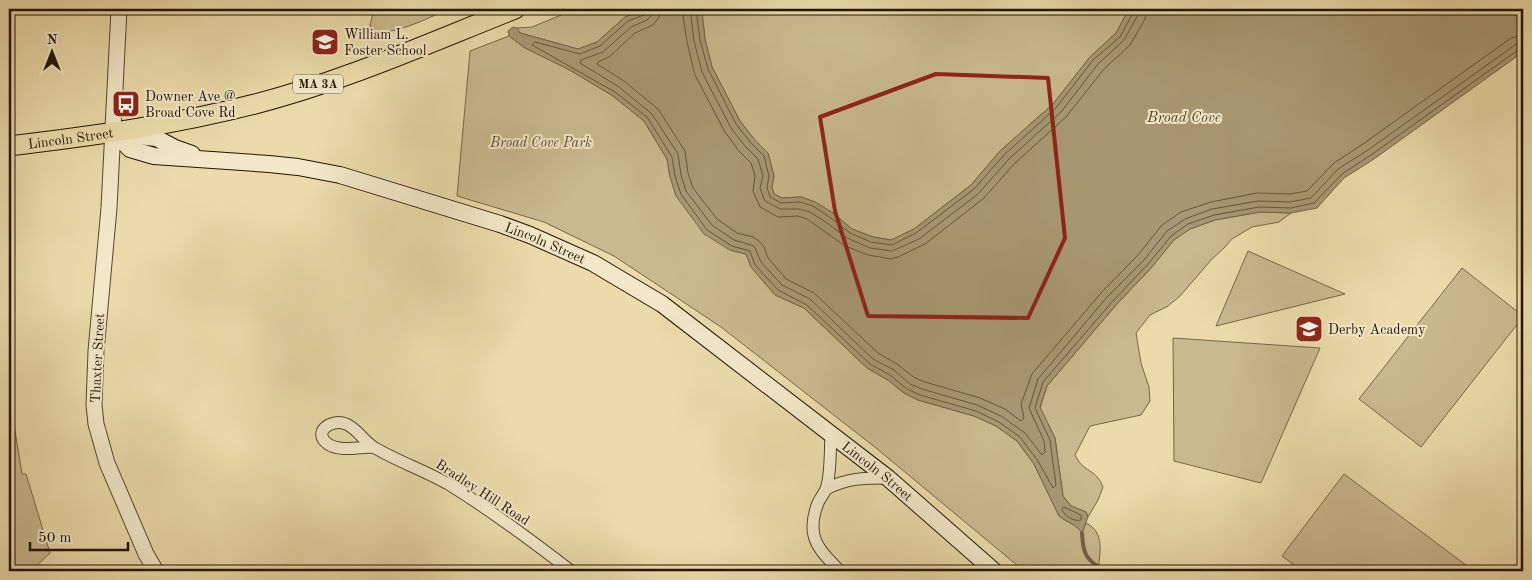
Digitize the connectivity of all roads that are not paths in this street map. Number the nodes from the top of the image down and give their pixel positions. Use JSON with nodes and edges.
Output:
{"nodes":[{"id":1,"x":120,"y":9,"type":"edge"},
{"id":2,"x":515,"y":9,"type":"edge"},
{"id":3,"x":114,"y":133,"type":"junction"},
{"id":4,"x":9,"y":146,"type":"edge"},
{"id":5,"x":831,"y":435,"type":"junction"},
{"id":6,"x":373,"y":447,"type":"dead end"},
{"id":7,"x":888,"y":478,"type":"junction"},
{"id":8,"x":826,"y":490,"type":"junction"},
{"id":9,"x":156,"y":571,"type":"edge"},
{"id":10,"x":571,"y":571,"type":"edge"},
{"id":11,"x":840,"y":571,"type":"edge"},
{"id":12,"x":994,"y":571,"type":"edge"}],
"edges":[{"from":1,"to":3,"type":"street","name":"Thaxter Street"},
{"from":2,"to":3,"type":"main road","number":"MA 3A"},
{"from":3,"to":4,"type":"main road","name":"Lincoln Street","number":"MA 3A"},
{"from":3,"to":5,"type":"main road","name":"Lincoln Street"},
{"from":3,"to":9,"type":"street","name":"Thaxter Street"},
{"from":5,"to":7,"type":"main road","name":"Lincoln Street"},
{"from":5,"to":8,"type":"street"},
{"from":6,"to":10,"type":"street","name":"Bradley Hill Road"},
{"from":7,"to":8,"type":"street"},
{"from":7,"to":12,"type":"main road","name":"Lincoln Street"},
{"from":8,"to":11,"type":"street"}]}
